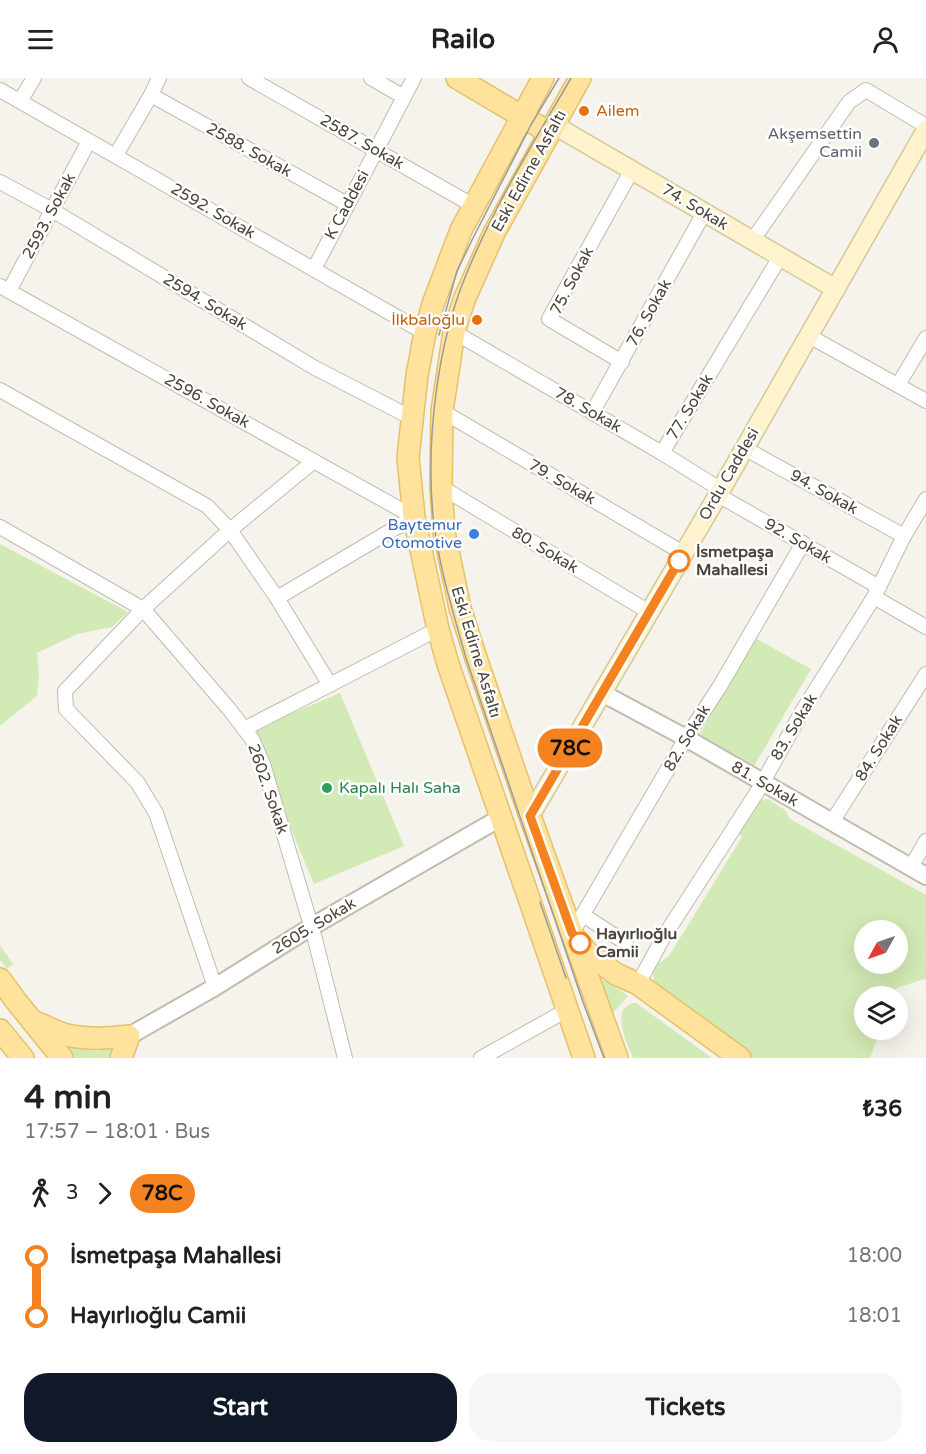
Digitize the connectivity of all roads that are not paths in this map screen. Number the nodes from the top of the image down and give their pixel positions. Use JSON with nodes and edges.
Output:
{"nodes":[{"id":1,"x":33,"y":78,"type":"edge"},
{"id":2,"x":159,"y":78,"type":"edge"},
{"id":3,"x":249,"y":78,"type":"edge"},
{"id":4,"x":371,"y":78,"type":"edge"},
{"id":5,"x":414,"y":78,"type":"edge"},
{"id":6,"x":457,"y":78,"type":"edge"},
{"id":7,"x":476,"y":78,"type":"edge"},
{"id":8,"x":543,"y":78,"type":"edge"},
{"id":9,"x":580,"y":78,"type":"edge"},
{"id":10,"x":0,"y":90,"type":"edge"},
{"id":11,"x":151,"y":95,"type":"junction"},
{"id":12,"x":404,"y":97,"type":"junction"},
{"id":13,"x":20,"y":101,"type":"junction"},
{"id":14,"x":524,"y":112,"type":"junction"},
{"id":15,"x":926,"y":128,"type":"edge"},
{"id":16,"x":552,"y":129,"type":"junction"},
{"id":17,"x":89,"y":141,"type":"junction"},
{"id":18,"x":376,"y":149,"type":"junction"},
{"id":19,"x":921,"y":150,"type":"edge"},
{"id":20,"x":116,"y":155,"type":"junction"},
{"id":21,"x":632,"y":170,"type":"junction"},
{"id":22,"x":0,"y":182,"type":"edge"},
{"id":23,"x":347,"y":204,"type":"junction"},
{"id":24,"x":474,"y":206,"type":"junction"},
{"id":25,"x":52,"y":210,"type":"junction"},
{"id":26,"x":704,"y":213,"type":"junction"},
{"id":27,"x":752,"y":241,"type":"junction"},
{"id":28,"x":776,"y":255,"type":"junction"},
{"id":29,"x":314,"y":269,"type":"junction"},
{"id":30,"x":4,"y":288,"type":"edge"},
{"id":31,"x":836,"y":289,"type":"junction"},
{"id":32,"x":454,"y":332,"type":"junction"},
{"id":33,"x":424,"y":333,"type":"junction"},
{"id":34,"x":808,"y":336,"type":"junction"},
{"id":35,"x":926,"y":338,"type":"edge"},
{"id":36,"x":622,"y":362,"type":"junction"},
{"id":37,"x":898,"y":385,"type":"junction"},
{"id":38,"x":0,"y":390,"type":"edge"},
{"id":39,"x":926,"y":401,"type":"edge"},
{"id":40,"x":442,"y":411,"type":"junction"},
{"id":41,"x":592,"y":413,"type":"junction"},
{"id":42,"x":412,"y":418,"type":"junction"},
{"id":43,"x":744,"y":448,"type":"junction"},
{"id":44,"x":662,"y":453,"type":"junction"},
{"id":45,"x":314,"y":461,"type":"junction"},
{"id":46,"x":441,"y":487,"type":"junction"},
{"id":47,"x":719,"y":492,"type":"junction"},
{"id":48,"x":926,"y":499,"type":"edge"},
{"id":49,"x":414,"y":517,"type":"junction"},
{"id":50,"x":0,"y":527,"type":"edge"},
{"id":51,"x":230,"y":530,"type":"junction"},
{"id":52,"x":904,"y":536,"type":"junction"},
{"id":53,"x":803,"y":543,"type":"junction"},
{"id":54,"x":683,"y":553,"type":"junction"},
{"id":55,"x":876,"y":592,"type":"junction"},
{"id":56,"x":277,"y":598,"type":"junction"},
{"id":57,"x":143,"y":609,"type":"junction"},
{"id":58,"x":649,"y":612,"type":"junction"},
{"id":59,"x":926,"y":627,"type":"edge"},
{"id":60,"x":438,"y":629,"type":"junction"},
{"id":61,"x":926,"y":674,"type":"edge"},
{"id":62,"x":330,"y":685,"type":"junction"},
{"id":63,"x":602,"y":693,"type":"junction"},
{"id":64,"x":244,"y":729,"type":"junction"},
{"id":65,"x":686,"y":738,"type":"junction"},
{"id":66,"x":761,"y":782,"type":"junction"},
{"id":67,"x":530,"y":816,"type":"junction"},
{"id":68,"x":500,"y":818,"type":"junction"},
{"id":69,"x":832,"y":822,"type":"junction"},
{"id":70,"x":926,"y":841,"type":"edge"},
{"id":71,"x":911,"y":867,"type":"junction"},
{"id":72,"x":926,"y":876,"type":"edge"},
{"id":73,"x":577,"y":924,"type":"junction"},
{"id":74,"x":311,"y":927,"type":"junction"},
{"id":75,"x":626,"y":943,"type":"dead end"},
{"id":76,"x":0,"y":979,"type":"edge"},
{"id":77,"x":638,"y":984,"type":"junction"},
{"id":78,"x":215,"y":987,"type":"junction"},
{"id":79,"x":567,"y":1010,"type":"junction"},
{"id":80,"x":32,"y":1021,"type":"junction"},
{"id":81,"x":0,"y":1030,"type":"edge"},
{"id":82,"x":129,"y":1036,"type":"junction"},
{"id":83,"x":12,"y":1052,"type":"edge"},
{"id":84,"x":62,"y":1058,"type":"edge"},
{"id":85,"x":121,"y":1058,"type":"edge"},
{"id":86,"x":345,"y":1058,"type":"edge"},
{"id":87,"x":481,"y":1058,"type":"edge"},
{"id":88,"x":584,"y":1058,"type":"edge"},
{"id":89,"x":617,"y":1058,"type":"edge"},
{"id":90,"x":740,"y":1058,"type":"edge"}],
"edges":[{"from":1,"to":13,"type":"street"},
{"from":2,"to":11,"type":"street"},
{"from":3,"to":18,"type":"street","name":"2587. Sokak"},
{"from":4,"to":12,"type":"street"},
{"from":5,"to":12,"type":"street","name":"K Caddesi"},
{"from":6,"to":14,"type":"main road"},
{"from":7,"to":14,"type":"main road"},
{"from":8,"to":14,"type":"main road","name":"Eski Edirne Asfaltı"},
{"from":9,"to":16,"type":"main road","name":"Eski Edirne Asfaltı"},
{"from":10,"to":13,"type":"street","name":"2592. Sokak"},
{"from":11,"to":20,"type":"street"},
{"from":11,"to":23,"type":"street","name":"2588. Sokak"},
{"from":12,"to":18,"type":"street","name":"K Caddesi"},
{"from":13,"to":17,"type":"street","name":"2592. Sokak"},
{"from":14,"to":16,"type":"main road"},
{"from":14,"to":24,"type":"main road","name":"Eski Edirne Asfaltı"},
{"from":15,"to":19,"type":"main road","name":"Ordu Caddesi"},
{"from":15,"to":27,"type":"street"},
{"from":16,"to":21,"type":"main road","name":"74. Sokak"},
{"from":16,"to":32,"type":"main road","name":"Eski Edirne Asfaltı"},
{"from":17,"to":20,"type":"street","name":"2592. Sokak"},
{"from":17,"to":25,"type":"street","name":"2593. Sokak"},
{"from":18,"to":23,"type":"street","name":"K Caddesi"},
{"from":18,"to":24,"type":"street","name":"2587. Sokak"},
{"from":19,"to":31,"type":"main road","name":"Ordu Caddesi"},
{"from":20,"to":29,"type":"street","name":"2592. Sokak"},
{"from":21,"to":26,"type":"main road","name":"74. Sokak"},
{"from":21,"to":36,"type":"street","name":"75. Sokak"},
{"from":22,"to":25,"type":"street","name":"2594. Sokak"},
{"from":23,"to":29,"type":"street","name":"K Caddesi"},
{"from":24,"to":33,"type":"main road","name":"Eski Edirne Asfaltı"},
{"from":25,"to":30,"type":"street","name":"2593. Sokak"},
{"from":25,"to":42,"type":"street","name":"2594. Sokak"},
{"from":26,"to":27,"type":"main road","name":"74. Sokak"},
{"from":26,"to":36,"type":"street","name":"76. Sokak"},
{"from":27,"to":28,"type":"main road","name":"74. Sokak"},
{"from":28,"to":31,"type":"main road","name":"74. Sokak"},
{"from":28,"to":44,"type":"street","name":"77. Sokak"},
{"from":29,"to":33,"type":"street","name":"2592. Sokak"},
{"from":30,"to":45,"type":"street","name":"2596. Sokak"},
{"from":31,"to":34,"type":"main road","name":"Ordu Caddesi"},
{"from":32,"to":40,"type":"main road","name":"Eski Edirne Asfaltı"},
{"from":32,"to":41,"type":"street","name":"78. Sokak"},
{"from":33,"to":42,"type":"main road","name":"Eski Edirne Asfaltı"},
{"from":34,"to":37,"type":"street"},
{"from":34,"to":43,"type":"main road","name":"Ordu Caddesi"},
{"from":35,"to":37,"type":"street"},
{"from":36,"to":41,"type":"street","name":"76. Sokak"},
{"from":37,"to":39,"type":"street"},
{"from":38,"to":51,"type":"street"},
{"from":40,"to":46,"type":"main road","name":"Eski Edirne Asfaltı"},
{"from":40,"to":54,"type":"street","name":"79. Sokak"},
{"from":41,"to":44,"type":"street","name":"78. Sokak"},
{"from":42,"to":49,"type":"main road","name":"Eski Edirne Asfaltı"},
{"from":43,"to":47,"type":"main road","name":"Ordu Caddesi"},
{"from":43,"to":52,"type":"street","name":"94. Sokak"},
{"from":44,"to":47,"type":"street","name":"78. Sokak"},
{"from":45,"to":49,"type":"street","name":"2596. Sokak"},
{"from":45,"to":51,"type":"street"},
{"from":46,"to":58,"type":"street","name":"80. Sokak"},
{"from":46,"to":67,"type":"main road","name":"Eski Edirne Asfaltı"},
{"from":47,"to":53,"type":"street","name":"92. Sokak"},
{"from":47,"to":54,"type":"main road","name":"Ordu Caddesi"},
{"from":48,"to":52,"type":"street","name":"83. Sokak"},
{"from":49,"to":56,"type":"street"},
{"from":49,"to":60,"type":"main road","name":"Eski Edirne Asfaltı"},
{"from":50,"to":57,"type":"street","name":"2602. Sokak"},
{"from":51,"to":56,"type":"street"},
{"from":51,"to":57,"type":"street"},
{"from":52,"to":55,"type":"street","name":"83. Sokak"},
{"from":53,"to":55,"type":"street","name":"92. Sokak"},
{"from":53,"to":65,"type":"street","name":"82. Sokak"},
{"from":54,"to":58,"type":"main road","name":"Ordu Caddesi"},
{"from":55,"to":59,"type":"street","name":"92. Sokak"},
{"from":55,"to":66,"type":"street","name":"83. Sokak"},
{"from":56,"to":62,"type":"street"},
{"from":57,"to":64,"type":"street","name":"2602. Sokak"},
{"from":57,"to":78,"type":"street"},
{"from":58,"to":63,"type":"main road","name":"Ordu Caddesi"},
{"from":60,"to":62,"type":"street"},
{"from":60,"to":68,"type":"main road","name":"Eski Edirne Asfaltı"},
{"from":61,"to":69,"type":"street","name":"84. Sokak"},
{"from":62,"to":64,"type":"street"},
{"from":63,"to":65,"type":"street","name":"81. Sokak"},
{"from":63,"to":67,"type":"main road","name":"Ordu Caddesi"},
{"from":64,"to":74,"type":"street","name":"2602. Sokak"},
{"from":65,"to":66,"type":"street","name":"81. Sokak"},
{"from":65,"to":73,"type":"street","name":"82. Sokak"},
{"from":66,"to":69,"type":"street","name":"81. Sokak"},
{"from":66,"to":77,"type":"street","name":"83. Sokak"},
{"from":67,"to":73,"type":"main road","name":"Eski Edirne Asfaltı"},
{"from":68,"to":74,"type":"street","name":"2605. Sokak"},
{"from":68,"to":79,"type":"main road","name":"Eski Edirne Asfaltı"},
{"from":69,"to":71,"type":"street","name":"81. Sokak"},
{"from":70,"to":71,"type":"street"},
{"from":71,"to":72,"type":"street","name":"81. Sokak"},
{"from":73,"to":75,"type":"street"},
{"from":73,"to":77,"type":"main road"},
{"from":73,"to":89,"type":"main road","name":"Eski Edirne Asfaltı"},
{"from":74,"to":78,"type":"street","name":"2605. Sokak"},
{"from":74,"to":86,"type":"street","name":"2602. Sokak"},
{"from":76,"to":80,"type":"main road"},
{"from":77,"to":90,"type":"main road"},
{"from":78,"to":82,"type":"street","name":"2605. Sokak"},
{"from":79,"to":87,"type":"street"},
{"from":79,"to":88,"type":"main road","name":"Eski Edirne Asfaltı"},
{"from":80,"to":82,"type":"main road"},
{"from":80,"to":84,"type":"main road"},
{"from":81,"to":83,"type":"main road"},
{"from":82,"to":85,"type":"main road"}]}
